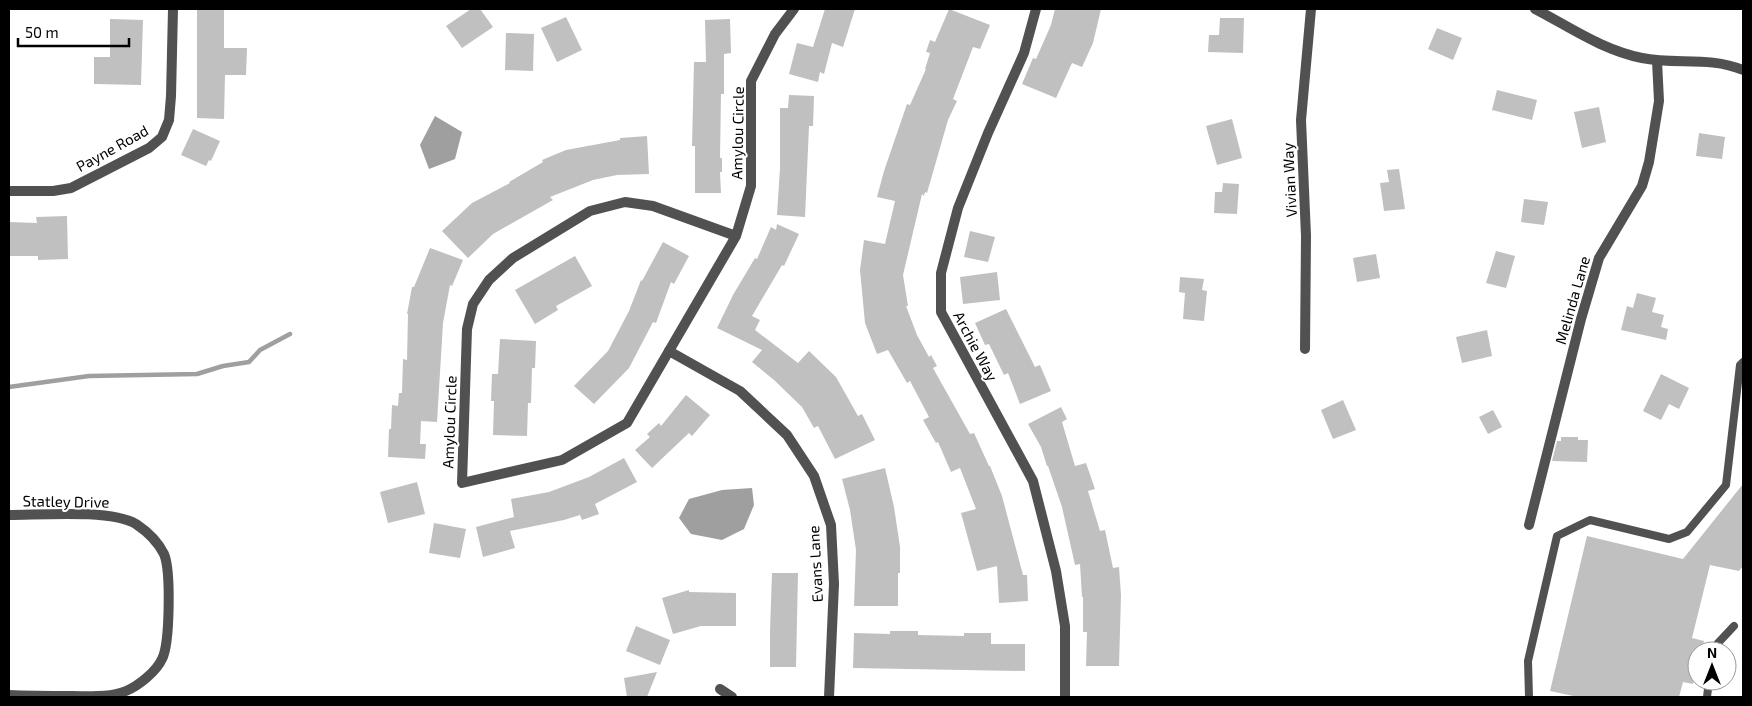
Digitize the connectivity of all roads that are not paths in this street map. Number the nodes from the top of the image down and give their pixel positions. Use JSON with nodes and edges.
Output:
{"nodes":[{"id":1,"x":173,"y":9,"type":"edge"},
{"id":2,"x":794,"y":9,"type":"edge"},
{"id":3,"x":1036,"y":9,"type":"edge"},
{"id":4,"x":1310,"y":9,"type":"edge"},
{"id":5,"x":1535,"y":9,"type":"edge"},
{"id":6,"x":1657,"y":61,"type":"junction"},
{"id":7,"x":1743,"y":70,"type":"edge"},
{"id":8,"x":9,"y":191,"type":"edge"},
{"id":9,"x":736,"y":236,"type":"junction"},
{"id":10,"x":1305,"y":349,"type":"dead end"},
{"id":11,"x":669,"y":351,"type":"junction"},
{"id":12,"x":1743,"y":362,"type":"edge"},
{"id":13,"x":9,"y":515,"type":"edge"},
{"id":14,"x":1529,"y":525,"type":"dead end"},
{"id":15,"x":1734,"y":626,"type":"dead end"},
{"id":16,"x":1720,"y":641,"type":"edge"},
{"id":17,"x":720,"y":689,"type":"dead end"},
{"id":18,"x":9,"y":696,"type":"edge"},
{"id":19,"x":732,"y":697,"type":"edge"},
{"id":20,"x":830,"y":697,"type":"edge"},
{"id":21,"x":1065,"y":697,"type":"edge"},
{"id":22,"x":1529,"y":697,"type":"edge"}],
"edges":[{"from":1,"to":8,"type":"street","name":"Payne Road"},
{"from":2,"to":9,"type":"street","name":"Amylou Circle"},
{"from":3,"to":21,"type":"street","name":"Archie Way"},
{"from":4,"to":10,"type":"street","name":"Vivian Way"},
{"from":5,"to":6,"type":"street"},
{"from":6,"to":7,"type":"street"},
{"from":6,"to":14,"type":"street","name":"Melinda Lane"},
{"from":9,"to":11,"type":"street","name":"Amylou Circle"},
{"from":9,"to":11,"type":"street","name":"Amylou Circle"},
{"from":11,"to":20,"type":"street","name":"Evans Lane"},
{"from":12,"to":22,"type":"lane"},
{"from":13,"to":18,"type":"street","name":"Statley Drive"},
{"from":15,"to":16,"type":"lane"},
{"from":17,"to":19,"type":"street"}]}
